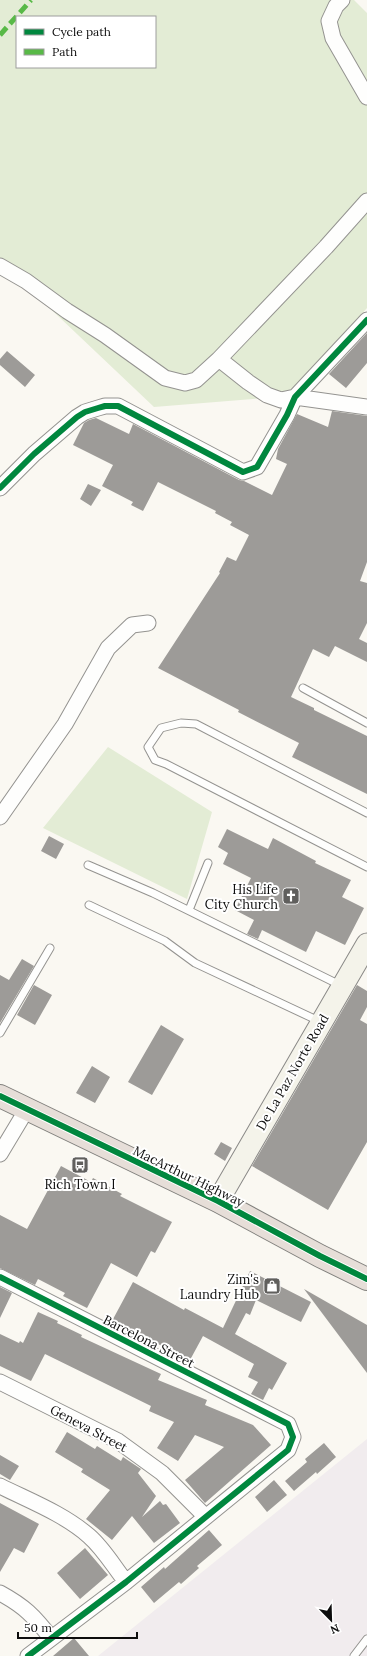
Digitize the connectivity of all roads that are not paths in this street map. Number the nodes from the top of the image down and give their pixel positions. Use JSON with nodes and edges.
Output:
{"nodes":[{"id":1,"x":342,"y":0,"type":"edge"},
{"id":2,"x":367,"y":97,"type":"edge"},
{"id":3,"x":367,"y":201,"type":"edge"},
{"id":4,"x":0,"y":266,"type":"edge"},
{"id":5,"x":367,"y":320,"type":"edge"},
{"id":6,"x":219,"y":359,"type":"junction"},
{"id":7,"x":295,"y":397,"type":"junction"},
{"id":8,"x":367,"y":408,"type":"edge"},
{"id":9,"x":0,"y":488,"type":"edge"},
{"id":10,"x":148,"y":623,"type":"dead end"},
{"id":11,"x":303,"y":688,"type":"dead end"},
{"id":12,"x":367,"y":723,"type":"edge"},
{"id":13,"x":367,"y":813,"type":"edge"},
{"id":14,"x":0,"y":816,"type":"edge"},
{"id":15,"x":208,"y":863,"type":"dead end"},
{"id":16,"x":88,"y":865,"type":"dead end"},
{"id":17,"x":367,"y":867,"type":"edge"},
{"id":18,"x":89,"y":905,"type":"dead end"},
{"id":19,"x":189,"y":910,"type":"junction"},
{"id":20,"x":367,"y":944,"type":"edge"},
{"id":21,"x":50,"y":948,"type":"dead end"},
{"id":22,"x":342,"y":986,"type":"junction"},
{"id":23,"x":321,"y":1022,"type":"junction"},
{"id":24,"x":0,"y":1033,"type":"edge"},
{"id":25,"x":0,"y":1096,"type":"edge"},
{"id":26,"x":27,"y":1109,"type":"junction"},
{"id":27,"x":0,"y":1154,"type":"edge"},
{"id":28,"x":218,"y":1202,"type":"junction"},
{"id":29,"x":0,"y":1277,"type":"edge"},
{"id":30,"x":367,"y":1279,"type":"edge"},
{"id":31,"x":0,"y":1382,"type":"edge"},
{"id":32,"x":0,"y":1486,"type":"edge"},
{"id":33,"x":206,"y":1517,"type":"junction"},
{"id":34,"x":126,"y":1582,"type":"junction"},
{"id":35,"x":0,"y":1593,"type":"edge"},
{"id":36,"x":51,"y":1638,"type":"junction"},
{"id":37,"x":367,"y":1639,"type":"edge"},
{"id":38,"x":28,"y":1656,"type":"edge"},
{"id":39,"x":354,"y":1656,"type":"edge"}],
"edges":[{"from":1,"to":2,"type":"street"},
{"from":3,"to":6,"type":"street"},
{"from":4,"to":6,"type":"street"},
{"from":5,"to":7,"type":"street"},
{"from":6,"to":7,"type":"street"},
{"from":7,"to":8,"type":"street"},
{"from":7,"to":9,"type":"street"},
{"from":10,"to":14,"type":"street"},
{"from":11,"to":12,"type":"lane"},
{"from":13,"to":17,"type":"lane"},
{"from":15,"to":19,"type":"lane"},
{"from":16,"to":19,"type":"lane"},
{"from":18,"to":23,"type":"lane"},
{"from":19,"to":22,"type":"lane"},
{"from":20,"to":22,"type":"street","name":"De La Paz Norte Road"},
{"from":21,"to":24,"type":"lane"},
{"from":22,"to":23,"type":"street","name":"De La Paz Norte Road"},
{"from":23,"to":28,"type":"street","name":"De La Paz Norte Road"},
{"from":25,"to":26,"type":"highway","name":"MacArthur Highway"},
{"from":26,"to":27,"type":"street"},
{"from":26,"to":28,"type":"highway","name":"MacArthur Highway"},
{"from":28,"to":30,"type":"highway","name":"MacArthur Highway"},
{"from":29,"to":33,"type":"street","name":"Barcelona Street"},
{"from":31,"to":33,"type":"street","name":"Geneva Street"},
{"from":32,"to":34,"type":"street"},
{"from":33,"to":34,"type":"street"},
{"from":34,"to":36,"type":"street"},
{"from":35,"to":36,"type":"street"},
{"from":36,"to":38,"type":"street"},
{"from":37,"to":39,"type":"lane"}]}
